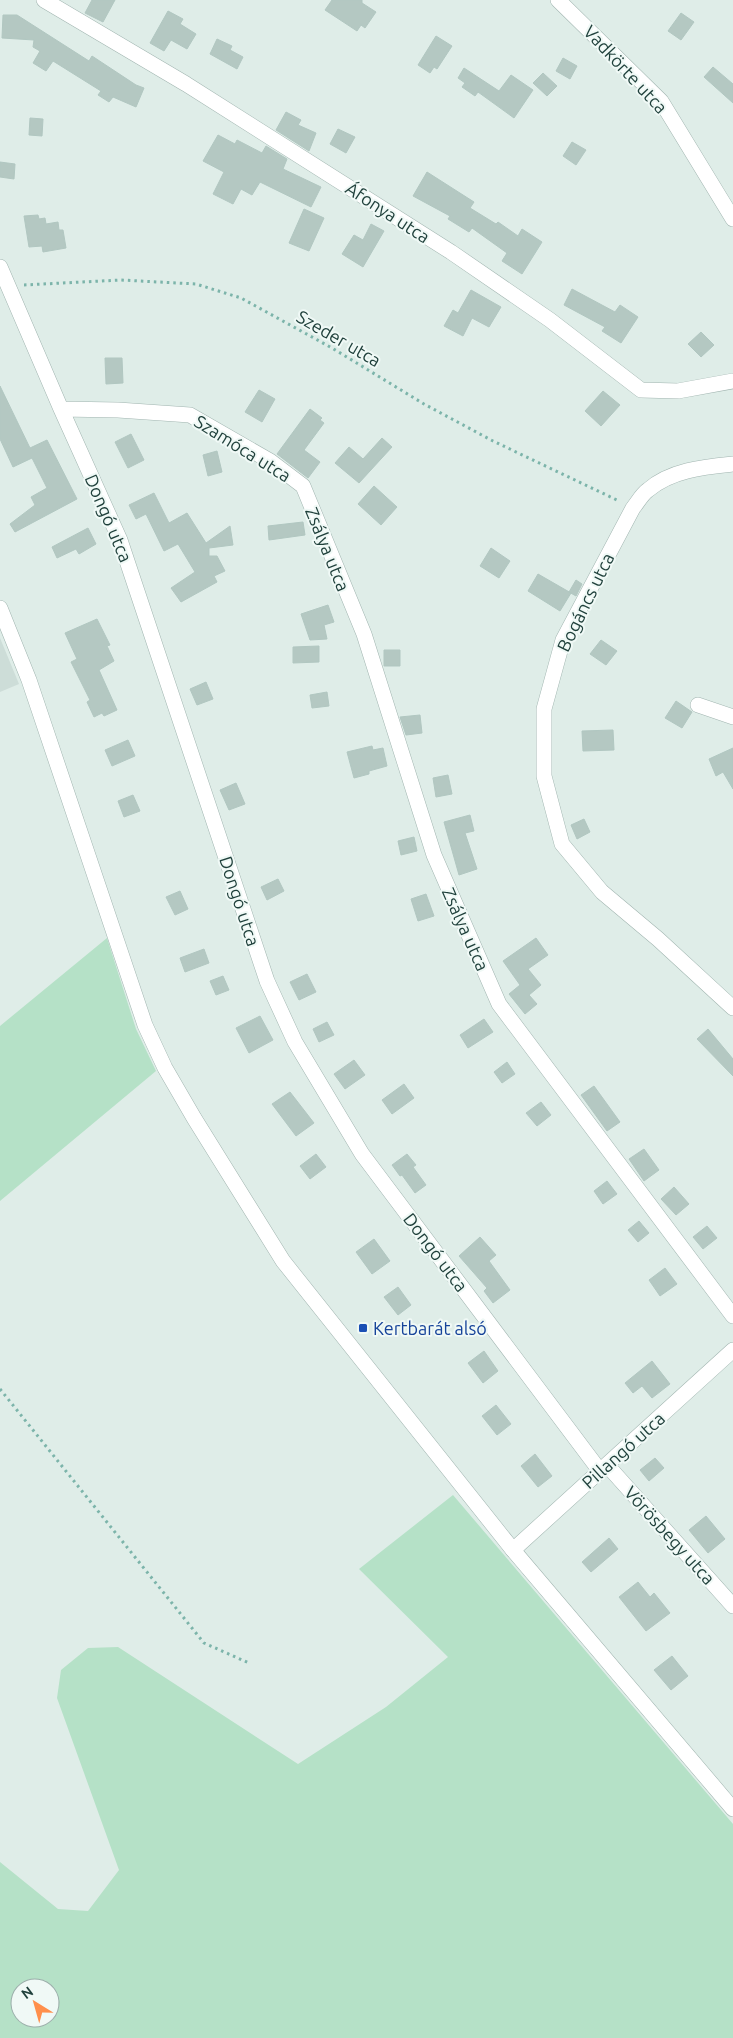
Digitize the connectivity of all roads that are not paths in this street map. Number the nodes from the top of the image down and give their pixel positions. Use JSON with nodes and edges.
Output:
{"nodes":[{"id":1,"x":44,"y":0,"type":"edge"},
{"id":2,"x":558,"y":0,"type":"edge"},
{"id":3,"x":733,"y":220,"type":"edge"},
{"id":4,"x":0,"y":267,"type":"edge"},
{"id":5,"x":733,"y":381,"type":"edge"},
{"id":6,"x":61,"y":409,"type":"junction"},
{"id":7,"x":733,"y":464,"type":"edge"},
{"id":8,"x":303,"y":486,"type":"joint"},
{"id":9,"x":0,"y":608,"type":"edge"},
{"id":10,"x":698,"y":705,"type":"dead end"},
{"id":11,"x":733,"y":716,"type":"edge"},
{"id":12,"x":733,"y":1008,"type":"edge"},
{"id":13,"x":733,"y":1316,"type":"edge"},
{"id":14,"x":733,"y":1350,"type":"edge"},
{"id":15,"x":603,"y":1468,"type":"junction"},
{"id":16,"x":513,"y":1550,"type":"junction"},
{"id":17,"x":733,"y":1606,"type":"edge"},
{"id":18,"x":733,"y":1810,"type":"edge"}],
"edges":[{"from":1,"to":5,"type":"street","name":"Áfonya utca"},
{"from":2,"to":3,"type":"street","name":"Vadkörte utca"},
{"from":4,"to":6,"type":"street","name":"Dongó utca"},
{"from":6,"to":8,"type":"street","name":"Szamóca utca"},
{"from":6,"to":15,"type":"street","name":"Dongó utca"},
{"from":7,"to":12,"type":"street","name":"Bogáncs utca"},
{"from":8,"to":13,"type":"street","name":"Zsálya utca"},
{"from":9,"to":16,"type":"street"},
{"from":10,"to":11,"type":"street"},
{"from":14,"to":15,"type":"street","name":"Pillangó utca"},
{"from":15,"to":16,"type":"street","name":"Pillangó utca"},
{"from":15,"to":17,"type":"street","name":"Vörösbegy utca"},
{"from":16,"to":18,"type":"street"}]}
